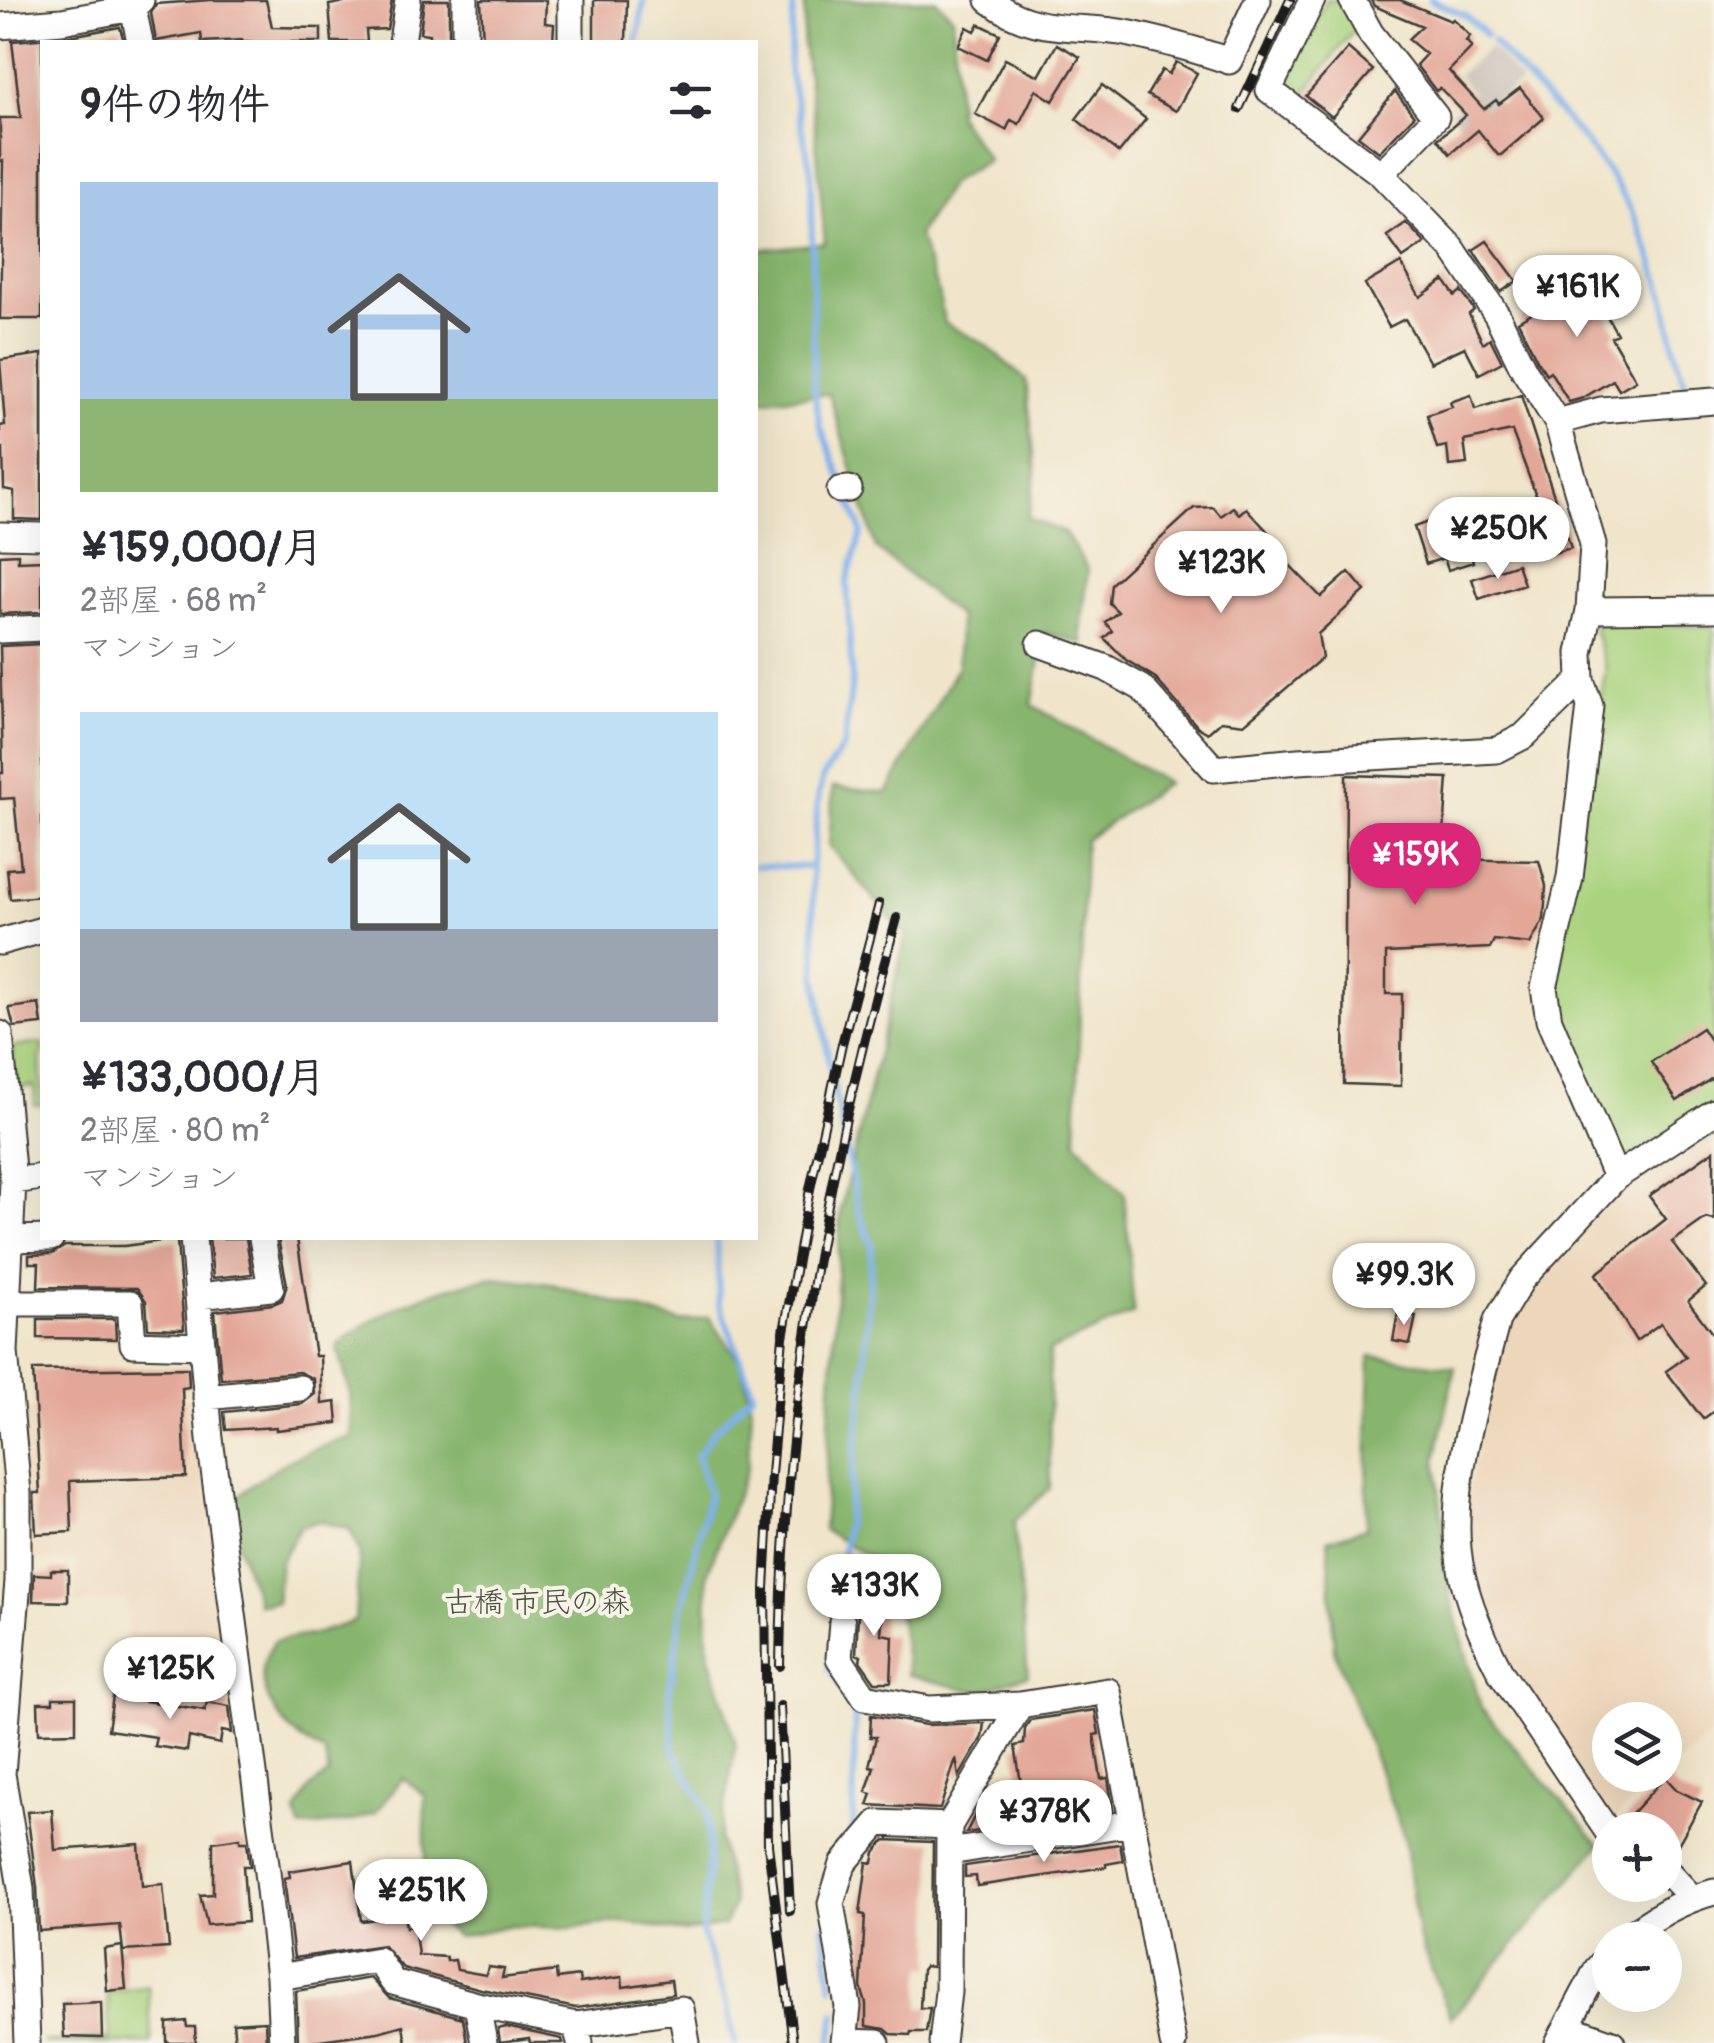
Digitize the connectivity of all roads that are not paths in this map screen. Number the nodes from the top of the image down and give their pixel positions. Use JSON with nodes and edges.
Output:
{"nodes":[{"id":1,"x":408,"y":0,"type":"edge"},
{"id":2,"x":465,"y":0,"type":"edge"},
{"id":3,"x":571,"y":0,"type":"edge"},
{"id":4,"x":989,"y":0,"type":"edge"},
{"id":5,"x":1258,"y":0,"type":"edge"},
{"id":6,"x":1312,"y":0,"type":"edge"},
{"id":7,"x":1352,"y":0,"type":"edge"},
{"id":8,"x":137,"y":4,"type":"edge"},
{"id":9,"x":0,"y":26,"type":"edge"},
{"id":10,"x":140,"y":40,"type":"edge"},
{"id":11,"x":402,"y":40,"type":"edge"},
{"id":12,"x":465,"y":40,"type":"edge"},
{"id":13,"x":571,"y":40,"type":"edge"},
{"id":14,"x":1380,"y":174,"type":"junction"},
{"id":15,"x":1714,"y":402,"type":"edge"},
{"id":16,"x":1558,"y":422,"type":"junction"},
{"id":17,"x":0,"y":535,"type":"edge"},
{"id":18,"x":40,"y":536,"type":"edge"},
{"id":19,"x":1714,"y":609,"type":"edge"},
{"id":20,"x":1589,"y":610,"type":"junction"},
{"id":21,"x":40,"y":628,"type":"edge"},
{"id":22,"x":0,"y":630,"type":"edge"},
{"id":23,"x":1040,"y":644,"type":"dead end"},
{"id":24,"x":1581,"y":680,"type":"junction"},
{"id":25,"x":40,"y":931,"type":"edge"},
{"id":26,"x":0,"y":942,"type":"edge"},
{"id":27,"x":0,"y":1034,"type":"edge"},
{"id":28,"x":2,"y":1101,"type":"edge"},
{"id":29,"x":1714,"y":1112,"type":"edge"},
{"id":30,"x":1616,"y":1176,"type":"junction"},
{"id":31,"x":40,"y":1177,"type":"edge"},
{"id":32,"x":13,"y":1181,"type":"junction"},
{"id":33,"x":7,"y":1229,"type":"edge"},
{"id":34,"x":40,"y":1236,"type":"edge"},
{"id":35,"x":192,"y":1240,"type":"edge"},
{"id":36,"x":262,"y":1240,"type":"edge"},
{"id":37,"x":199,"y":1296,"type":"junction"},
{"id":38,"x":4,"y":1317,"type":"edge"},
{"id":39,"x":202,"y":1346,"type":"junction"},
{"id":40,"x":300,"y":1388,"type":"dead end"},
{"id":41,"x":206,"y":1397,"type":"junction"},
{"id":42,"x":7,"y":1432,"type":"edge"},
{"id":43,"x":9,"y":1580,"type":"edge"},
{"id":44,"x":842,"y":1622,"type":"dead end"},
{"id":45,"x":1020,"y":1704,"type":"junction"},
{"id":46,"x":1595,"y":1812,"type":"edge"},
{"id":47,"x":1132,"y":1823,"type":"junction"},
{"id":48,"x":949,"y":1826,"type":"junction"},
{"id":49,"x":950,"y":1852,"type":"junction"},
{"id":50,"x":8,"y":1855,"type":"edge"},
{"id":51,"x":1682,"y":1880,"type":"edge"},
{"id":52,"x":1703,"y":1895,"type":"edge"},
{"id":53,"x":1647,"y":1922,"type":"edge"},
{"id":54,"x":12,"y":1956,"type":"edge"},
{"id":55,"x":279,"y":1977,"type":"junction"},
{"id":56,"x":1592,"y":1978,"type":"edge"},
{"id":57,"x":478,"y":2005,"type":"junction"},
{"id":58,"x":578,"y":2034,"type":"edge"},
{"id":59,"x":1562,"y":2035,"type":"edge"},
{"id":60,"x":27,"y":2043,"type":"edge"},
{"id":61,"x":282,"y":2043,"type":"edge"},
{"id":62,"x":484,"y":2043,"type":"edge"},
{"id":63,"x":688,"y":2043,"type":"edge"},
{"id":64,"x":877,"y":2043,"type":"edge"},
{"id":65,"x":942,"y":2043,"type":"edge"},
{"id":66,"x":1173,"y":2043,"type":"edge"},
{"id":67,"x":1612,"y":2043,"type":"edge"}],
"edges":[{"from":1,"to":11,"type":"street"},
{"from":2,"to":12,"type":"street"},
{"from":3,"to":13,"type":"street"},
{"from":4,"to":5,"type":"street"},
{"from":6,"to":14,"type":"street"},
{"from":7,"to":14,"type":"street"},
{"from":8,"to":9,"type":"street"},
{"from":8,"to":10,"type":"street"},
{"from":14,"to":16,"type":"street"},
{"from":15,"to":16,"type":"street"},
{"from":16,"to":20,"type":"street"},
{"from":17,"to":18,"type":"street"},
{"from":19,"to":20,"type":"street"},
{"from":20,"to":24,"type":"street"},
{"from":21,"to":22,"type":"street"},
{"from":23,"to":24,"type":"street"},
{"from":24,"to":30,"type":"street"},
{"from":25,"to":26,"type":"street"},
{"from":27,"to":28,"type":"street"},
{"from":28,"to":32,"type":"street"},
{"from":29,"to":30,"type":"street"},
{"from":30,"to":46,"type":"street"},
{"from":31,"to":32,"type":"street"},
{"from":32,"to":33,"type":"street"},
{"from":33,"to":34,"type":"street"},
{"from":33,"to":38,"type":"street"},
{"from":35,"to":37,"type":"street"},
{"from":36,"to":37,"type":"street"},
{"from":37,"to":39,"type":"street"},
{"from":38,"to":39,"type":"street"},
{"from":38,"to":42,"type":"street"},
{"from":39,"to":41,"type":"street"},
{"from":40,"to":41,"type":"street"},
{"from":41,"to":55,"type":"street"},
{"from":42,"to":43,"type":"street"},
{"from":43,"to":50,"type":"street"},
{"from":44,"to":45,"type":"street"},
{"from":45,"to":47,"type":"street"},
{"from":45,"to":48,"type":"street"},
{"from":47,"to":49,"type":"street"},
{"from":47,"to":66,"type":"street"},
{"from":48,"to":49,"type":"street"},
{"from":48,"to":64,"type":"street"},
{"from":49,"to":65,"type":"street"},
{"from":50,"to":54,"type":"street"},
{"from":51,"to":52,"type":"street"},
{"from":52,"to":53,"type":"street"},
{"from":54,"to":60,"type":"street"},
{"from":55,"to":57,"type":"street"},
{"from":55,"to":61,"type":"street"},
{"from":56,"to":59,"type":"street"},
{"from":57,"to":58,"type":"street"},
{"from":57,"to":62,"type":"street"},
{"from":58,"to":63,"type":"street"},
{"from":59,"to":67,"type":"street"}]}
